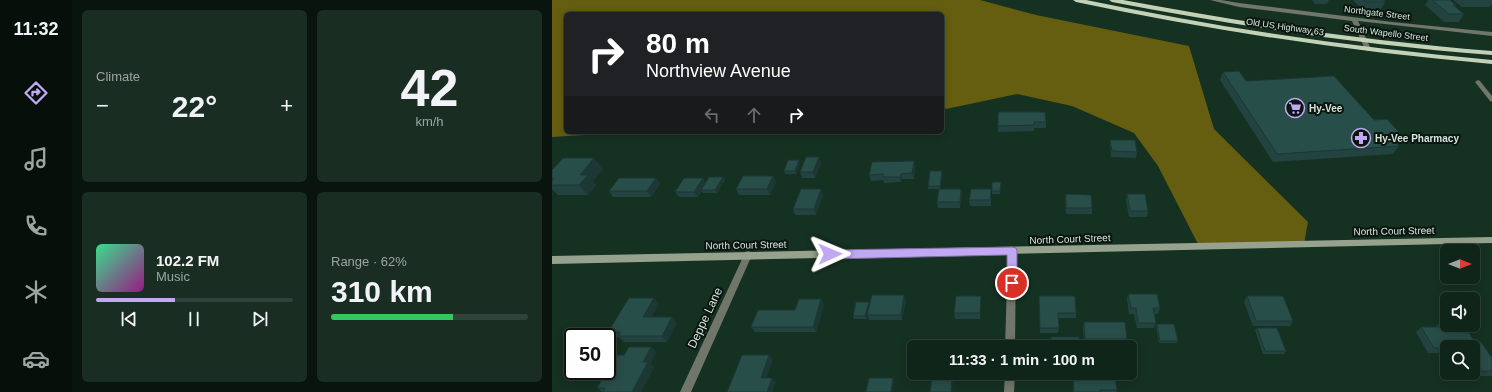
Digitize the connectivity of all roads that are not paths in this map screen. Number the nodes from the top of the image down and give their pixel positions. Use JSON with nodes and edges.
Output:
{"nodes":[{"id":1,"x":1076,"y":0,"type":"edge"},
{"id":2,"x":1112,"y":0,"type":"edge"},
{"id":3,"x":1213,"y":0,"type":"edge"},
{"id":4,"x":1354,"y":20,"type":"junction"},
{"id":5,"x":1492,"y":34,"type":"edge"},
{"id":6,"x":1364,"y":40,"type":"junction"},
{"id":7,"x":1368,"y":50,"type":"junction"},
{"id":8,"x":1492,"y":53,"type":"edge"},
{"id":9,"x":1492,"y":62,"type":"edge"},
{"id":10,"x":1478,"y":82,"type":"dead end"},
{"id":11,"x":1492,"y":100,"type":"edge"},
{"id":12,"x":1492,"y":240,"type":"edge"},
{"id":13,"x":1012,"y":251,"type":"junction"},
{"id":14,"x":748,"y":256,"type":"junction"},
{"id":15,"x":552,"y":260,"type":"edge"},
{"id":16,"x":1010,"y":340,"type":"edge"},
{"id":17,"x":1010,"y":380,"type":"edge"},
{"id":18,"x":685,"y":392,"type":"edge"},
{"id":19,"x":1010,"y":392,"type":"edge"}],
"edges":[{"from":1,"to":7,"type":"highway","name":"Old US Highway 63"},
{"from":2,"to":6,"type":"highway","name":"South Wapello Street"},
{"from":3,"to":4,"type":"street","name":"Northgate Street"},
{"from":4,"to":5,"type":"street","name":"Northgate Street"},
{"from":4,"to":6,"type":"street"},
{"from":6,"to":7,"type":"street"},
{"from":6,"to":8,"type":"highway","name":"South Wapello Street"},
{"from":7,"to":9,"type":"highway","name":"Old US Highway 63"},
{"from":10,"to":11,"type":"street"},
{"from":12,"to":13,"type":"main road","name":"North Court Street"},
{"from":13,"to":14,"type":"main road","name":"North Court Street"},
{"from":13,"to":16,"type":"street"},
{"from":14,"to":15,"type":"main road","name":"North Court Street"},
{"from":14,"to":18,"type":"street","name":"Deppe Lane"},
{"from":17,"to":19,"type":"street"}]}
